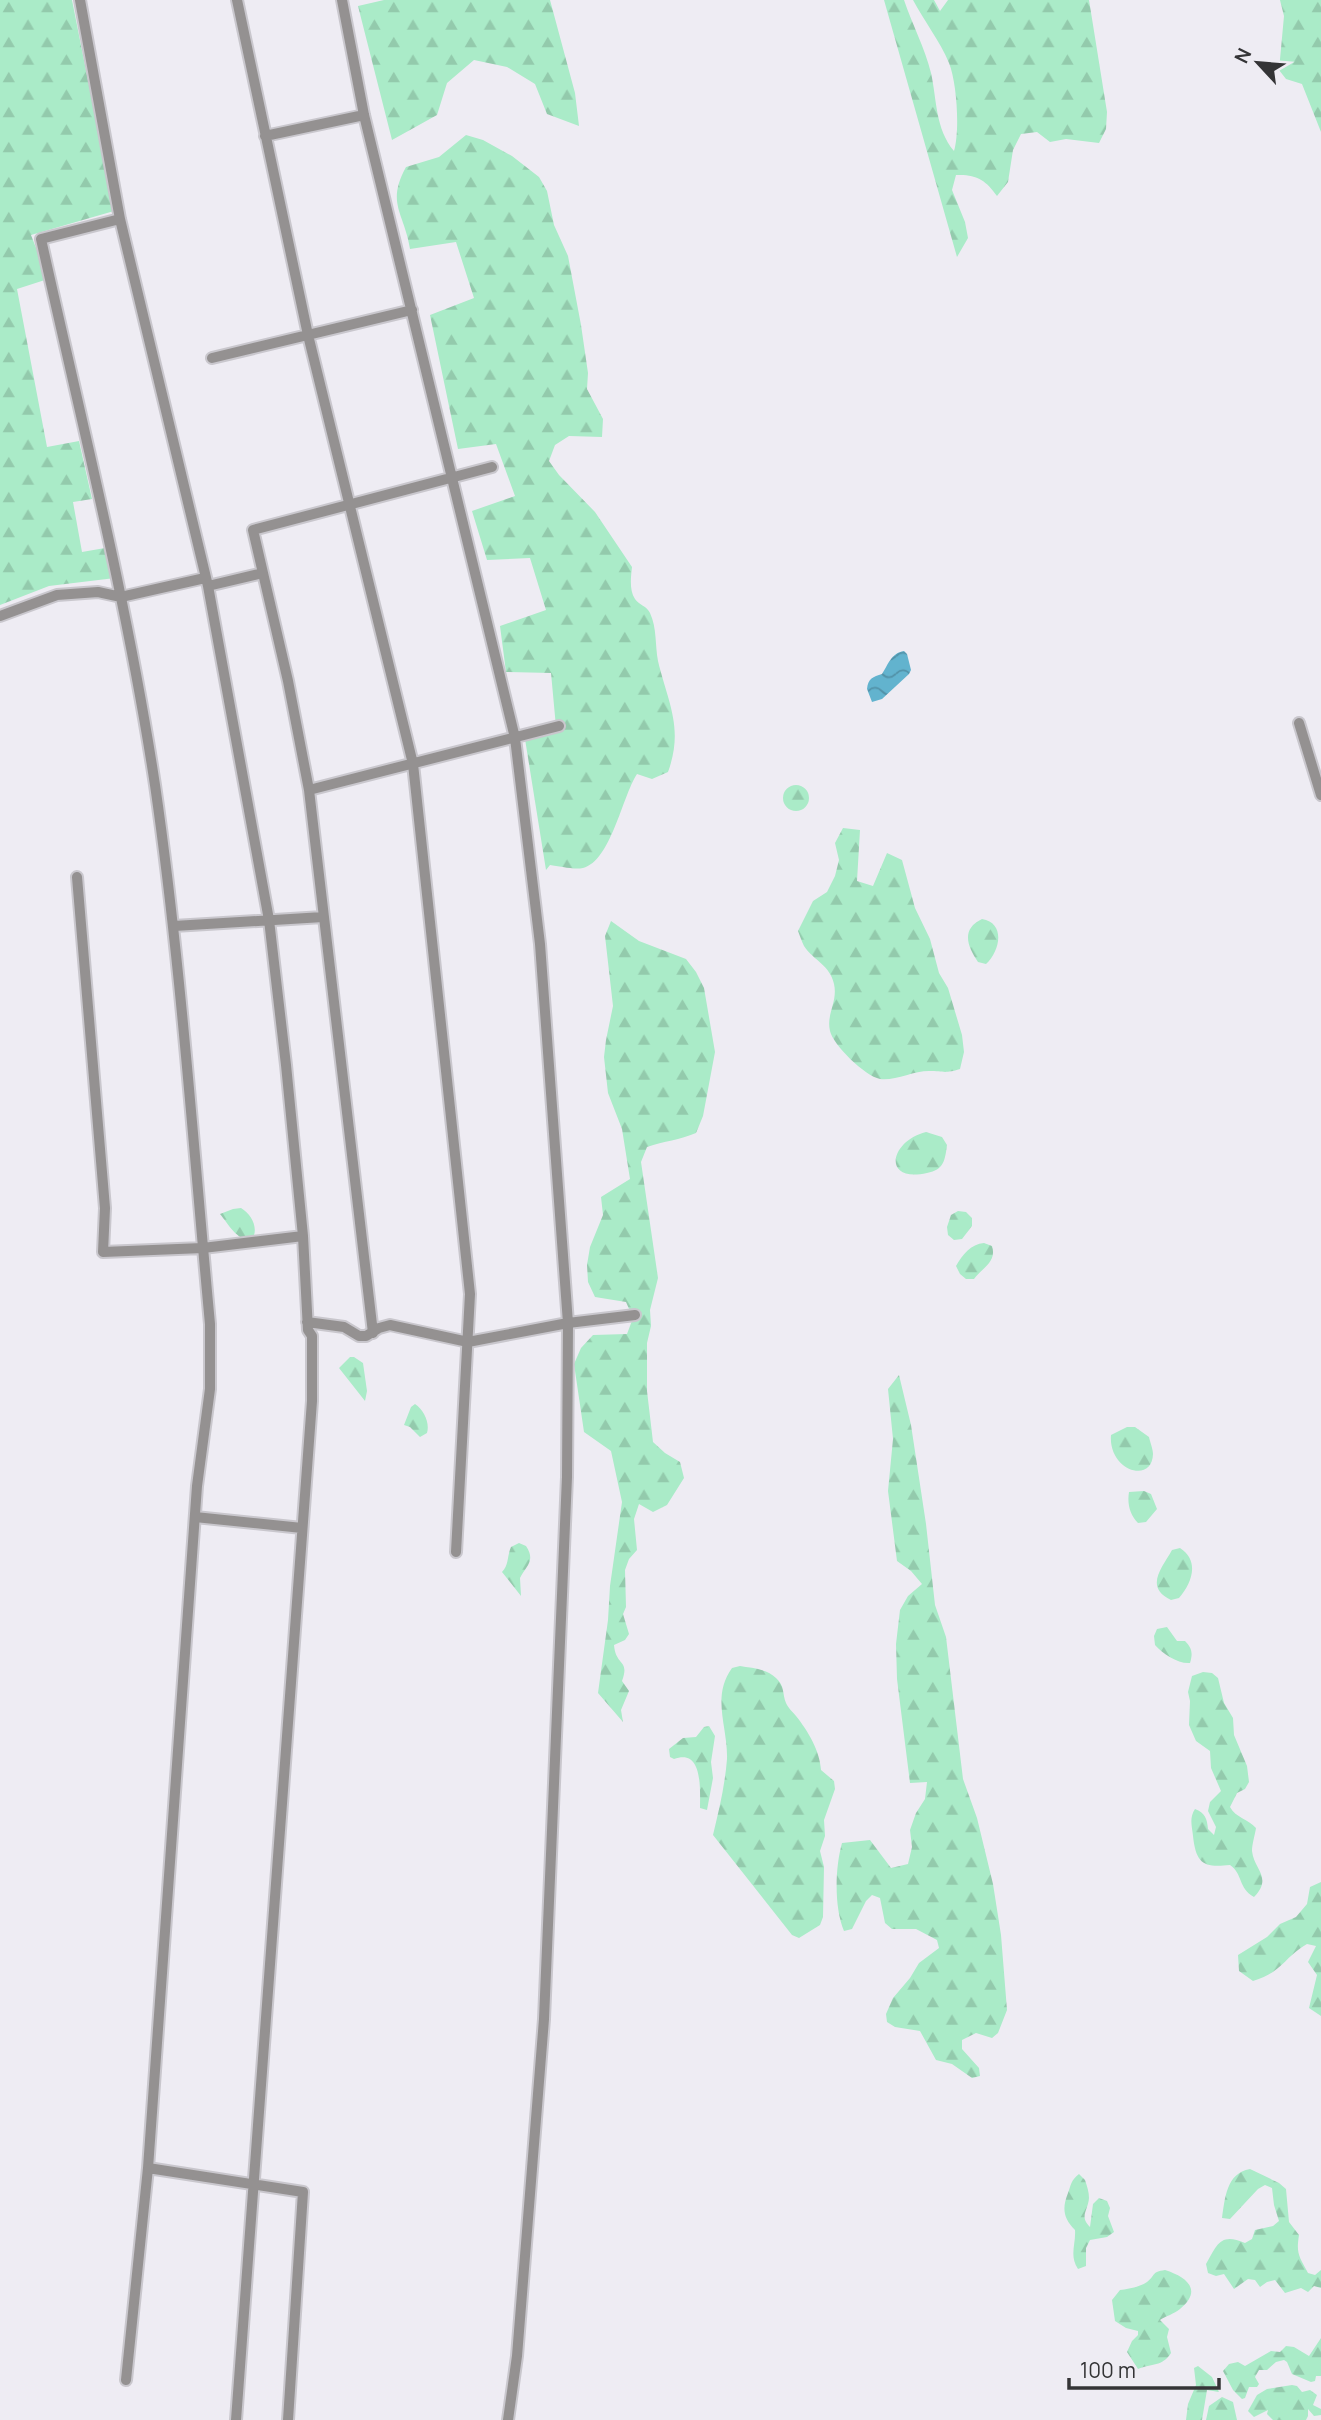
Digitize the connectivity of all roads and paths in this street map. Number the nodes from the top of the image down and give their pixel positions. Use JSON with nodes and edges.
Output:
{"nodes":[{"id":1,"x":80,"y":0,"type":"edge"},
{"id":2,"x":237,"y":0,"type":"edge"},
{"id":3,"x":342,"y":0,"type":"edge"},
{"id":4,"x":364,"y":115,"type":"junction"},
{"id":5,"x":265,"y":136,"type":"junction"},
{"id":6,"x":120,"y":219,"type":"junction"},
{"id":7,"x":412,"y":310,"type":"junction"},
{"id":8,"x":307,"y":335,"type":"junction"},
{"id":9,"x":212,"y":358,"type":"dead end"},
{"id":10,"x":492,"y":467,"type":"dead end"},
{"id":11,"x":451,"y":477,"type":"junction"},
{"id":12,"x":349,"y":505,"type":"junction"},
{"id":13,"x":263,"y":573,"type":"junction"},
{"id":14,"x":206,"y":582,"type":"junction"},
{"id":15,"x":121,"y":597,"type":"junction"},
{"id":16,"x":0,"y":617,"type":"edge"},
{"id":17,"x":1299,"y":723,"type":"dead end"},
{"id":18,"x":559,"y":726,"type":"dead end"},
{"id":19,"x":515,"y":738,"type":"junction"},
{"id":20,"x":413,"y":764,"type":"junction"},
{"id":21,"x":309,"y":790,"type":"junction"},
{"id":22,"x":1321,"y":795,"type":"edge"},
{"id":23,"x":77,"y":877,"type":"dead end"},
{"id":24,"x":323,"y":917,"type":"junction"},
{"id":25,"x":269,"y":920,"type":"junction"},
{"id":26,"x":174,"y":926,"type":"junction"},
{"id":27,"x":303,"y":1236,"type":"junction"},
{"id":28,"x":203,"y":1248,"type":"junction"},
{"id":29,"x":635,"y":1315,"type":"dead end"},
{"id":30,"x":568,"y":1323,"type":"junction"},
{"id":31,"x":308,"y":1326,"type":"junction"},
{"id":32,"x":373,"y":1333,"type":"junction"},
{"id":33,"x":468,"y":1342,"type":"junction"},
{"id":34,"x":195,"y":1517,"type":"junction"},
{"id":35,"x":298,"y":1527,"type":"junction"},
{"id":36,"x":456,"y":1552,"type":"dead end"},
{"id":37,"x":148,"y":2168,"type":"junction"},
{"id":38,"x":250,"y":2184,"type":"junction"},
{"id":39,"x":126,"y":2380,"type":"dead end"},
{"id":40,"x":228,"y":2420,"type":"edge"},
{"id":41,"x":236,"y":2420,"type":"edge"},
{"id":42,"x":288,"y":2420,"type":"edge"},
{"id":43,"x":508,"y":2420,"type":"edge"}],
"edges":[{"from":1,"to":6,"type":"street"},
{"from":2,"to":5,"type":"street"},
{"from":3,"to":4,"type":"street"},
{"from":4,"to":5,"type":"street"},
{"from":4,"to":7,"type":"street"},
{"from":5,"to":8,"type":"street"},
{"from":6,"to":14,"type":"street"},
{"from":6,"to":15,"type":"street"},
{"from":7,"to":8,"type":"street"},
{"from":7,"to":11,"type":"street"},
{"from":8,"to":9,"type":"street"},
{"from":8,"to":12,"type":"street"},
{"from":10,"to":11,"type":"street"},
{"from":11,"to":12,"type":"street"},
{"from":11,"to":19,"type":"street"},
{"from":12,"to":13,"type":"street"},
{"from":12,"to":20,"type":"street"},
{"from":13,"to":14,"type":"street"},
{"from":13,"to":21,"type":"street"},
{"from":14,"to":15,"type":"street"},
{"from":14,"to":25,"type":"street"},
{"from":15,"to":16,"type":"street"},
{"from":15,"to":26,"type":"street"},
{"from":17,"to":22,"type":"street"},
{"from":18,"to":19,"type":"street"},
{"from":19,"to":20,"type":"street"},
{"from":19,"to":30,"type":"street"},
{"from":20,"to":21,"type":"street"},
{"from":20,"to":33,"type":"street"},
{"from":21,"to":24,"type":"street"},
{"from":23,"to":28,"type":"street"},
{"from":24,"to":25,"type":"street"},
{"from":24,"to":32,"type":"street"},
{"from":25,"to":26,"type":"street"},
{"from":25,"to":27,"type":"street"},
{"from":26,"to":28,"type":"street"},
{"from":27,"to":28,"type":"street"},
{"from":27,"to":31,"type":"street"},
{"from":28,"to":34,"type":"street"},
{"from":29,"to":30,"type":"street"},
{"from":30,"to":33,"type":"street"},
{"from":30,"to":43,"type":"street"},
{"from":31,"to":32,"type":"street"},
{"from":31,"to":35,"type":"street"},
{"from":32,"to":33,"type":"street"},
{"from":33,"to":36,"type":"street"},
{"from":34,"to":35,"type":"street"},
{"from":34,"to":37,"type":"street"},
{"from":35,"to":38,"type":"street"},
{"from":37,"to":38,"type":"street"},
{"from":37,"to":39,"type":"street"},
{"from":38,"to":40,"type":"street"},
{"from":38,"to":41,"type":"street"},
{"from":38,"to":42,"type":"street"}]}
